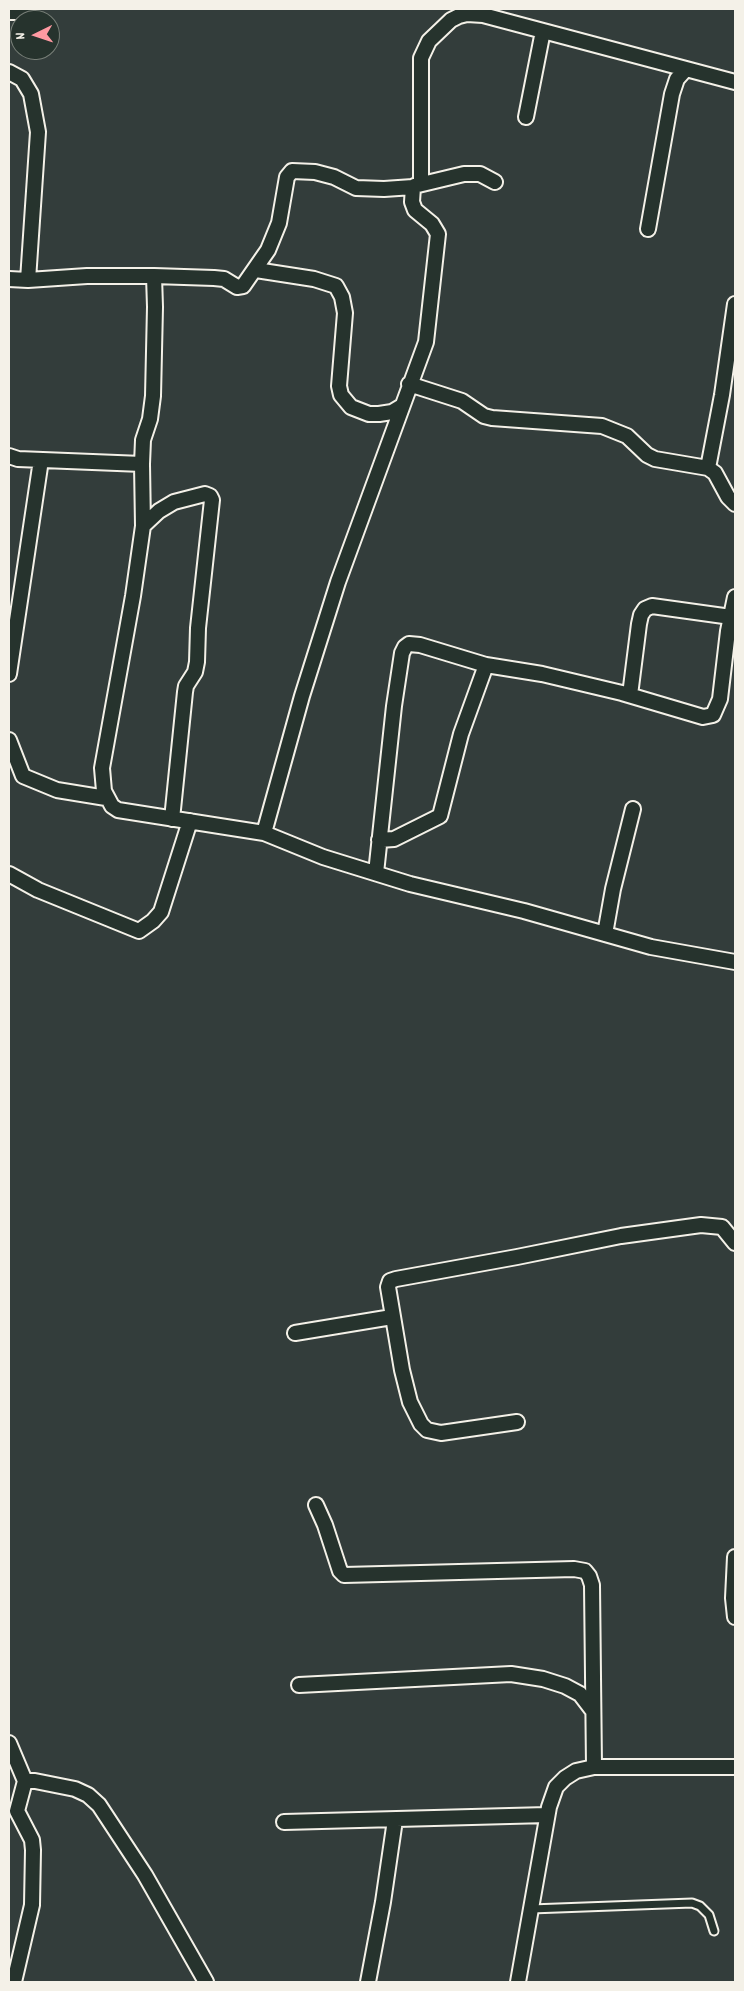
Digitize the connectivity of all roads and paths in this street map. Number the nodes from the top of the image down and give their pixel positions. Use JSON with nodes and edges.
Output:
{"nodes":[{"id":1,"x":27,"y":9,"type":"edge"},
{"id":2,"x":9,"y":12,"type":"edge"},
{"id":3,"x":543,"y":30,"type":"junction"},
{"id":4,"x":686,"y":69,"type":"junction"},
{"id":5,"x":9,"y":72,"type":"edge"},
{"id":6,"x":735,"y":82,"type":"edge"},
{"id":7,"x":526,"y":117,"type":"dead end"},
{"id":8,"x":495,"y":182,"type":"dead end"},
{"id":9,"x":417,"y":185,"type":"junction"},
{"id":10,"x":648,"y":229,"type":"dead end"},
{"id":11,"x":256,"y":270,"type":"junction"},
{"id":12,"x":154,"y":276,"type":"junction"},
{"id":13,"x":9,"y":279,"type":"edge"},
{"id":14,"x":28,"y":280,"type":"junction"},
{"id":15,"x":735,"y":304,"type":"edge"},
{"id":16,"x":409,"y":384,"type":"junction"},
{"id":17,"x":402,"y":406,"type":"junction"},
{"id":18,"x":9,"y":456,"type":"edge"},
{"id":19,"x":41,"y":460,"type":"junction"},
{"id":20,"x":142,"y":464,"type":"junction"},
{"id":21,"x":708,"y":468,"type":"junction"},
{"id":22,"x":735,"y":504,"type":"edge"},
{"id":23,"x":143,"y":526,"type":"junction"},
{"id":24,"x":735,"y":596,"type":"edge"},
{"id":25,"x":731,"y":618,"type":"junction"},
{"id":26,"x":486,"y":665,"type":"junction"},
{"id":27,"x":9,"y":674,"type":"edge"},
{"id":28,"x":630,"y":695,"type":"junction"},
{"id":29,"x":9,"y":740,"type":"edge"},
{"id":30,"x":106,"y":798,"type":"junction"},
{"id":31,"x":633,"y":810,"type":"dead end"},
{"id":32,"x":172,"y":819,"type":"junction"},
{"id":33,"x":190,"y":822,"type":"junction"},
{"id":34,"x":264,"y":833,"type":"junction"},
{"id":35,"x":379,"y":840,"type":"junction"},
{"id":36,"x":9,"y":874,"type":"edge"},
{"id":37,"x":376,"y":874,"type":"junction"},
{"id":38,"x":605,"y":934,"type":"junction"},
{"id":39,"x":735,"y":962,"type":"edge"},
{"id":40,"x":735,"y":1243,"type":"edge"},
{"id":41,"x":392,"y":1317,"type":"junction"},
{"id":42,"x":296,"y":1333,"type":"dead end"},
{"id":43,"x":517,"y":1422,"type":"dead end"},
{"id":44,"x":316,"y":1505,"type":"dead end"},
{"id":45,"x":735,"y":1557,"type":"edge"},
{"id":46,"x":735,"y":1617,"type":"edge"},
{"id":47,"x":300,"y":1685,"type":"dead end"},
{"id":48,"x":593,"y":1711,"type":"junction"},
{"id":49,"x":9,"y":1743,"type":"edge"},
{"id":50,"x":594,"y":1767,"type":"junction"},
{"id":51,"x":735,"y":1767,"type":"edge"},
{"id":52,"x":26,"y":1781,"type":"junction"},
{"id":53,"x":547,"y":1816,"type":"junction"},
{"id":54,"x":395,"y":1820,"type":"junction"},
{"id":55,"x":284,"y":1822,"type":"dead end"},
{"id":56,"x":531,"y":1909,"type":"junction"},
{"id":57,"x":714,"y":1931,"type":"dead end"},
{"id":58,"x":14,"y":1982,"type":"edge"},
{"id":59,"x":206,"y":1982,"type":"edge"},
{"id":60,"x":368,"y":1982,"type":"edge"},
{"id":61,"x":518,"y":1982,"type":"edge"}],
"edges":[{"from":1,"to":2,"type":"street"},
{"from":3,"to":4,"type":"street"},
{"from":3,"to":7,"type":"street"},
{"from":3,"to":9,"type":"street"},
{"from":4,"to":6,"type":"street"},
{"from":4,"to":10,"type":"street"},
{"from":5,"to":14,"type":"street"},
{"from":8,"to":9,"type":"street"},
{"from":9,"to":11,"type":"street"},
{"from":9,"to":16,"type":"street"},
{"from":11,"to":12,"type":"street"},
{"from":11,"to":17,"type":"street"},
{"from":12,"to":14,"type":"street"},
{"from":12,"to":20,"type":"street"},
{"from":13,"to":14,"type":"street"},
{"from":15,"to":21,"type":"street"},
{"from":16,"to":17,"type":"street"},
{"from":16,"to":21,"type":"street"},
{"from":17,"to":34,"type":"street"},
{"from":18,"to":19,"type":"street"},
{"from":19,"to":20,"type":"street"},
{"from":19,"to":27,"type":"street"},
{"from":20,"to":23,"type":"street"},
{"from":21,"to":22,"type":"street"},
{"from":23,"to":30,"type":"street"},
{"from":23,"to":32,"type":"street"},
{"from":24,"to":25,"type":"street"},
{"from":25,"to":28,"type":"street"},
{"from":25,"to":28,"type":"street"},
{"from":26,"to":28,"type":"street"},
{"from":26,"to":35,"type":"street"},
{"from":26,"to":35,"type":"street"},
{"from":29,"to":30,"type":"street"},
{"from":30,"to":32,"type":"street"},
{"from":31,"to":38,"type":"street"},
{"from":32,"to":33,"type":"street"},
{"from":33,"to":34,"type":"street"},
{"from":33,"to":36,"type":"street"},
{"from":34,"to":37,"type":"street"},
{"from":35,"to":37,"type":"street"},
{"from":37,"to":38,"type":"street"},
{"from":38,"to":39,"type":"street"},
{"from":40,"to":41,"type":"street"},
{"from":41,"to":42,"type":"street"},
{"from":41,"to":43,"type":"street"},
{"from":44,"to":48,"type":"street"},
{"from":45,"to":46,"type":"street"},
{"from":47,"to":48,"type":"street"},
{"from":48,"to":50,"type":"street"},
{"from":49,"to":52,"type":"street"},
{"from":50,"to":51,"type":"street"},
{"from":50,"to":53,"type":"street"},
{"from":52,"to":58,"type":"street"},
{"from":52,"to":59,"type":"street"},
{"from":53,"to":54,"type":"street"},
{"from":53,"to":56,"type":"street"},
{"from":54,"to":55,"type":"street"},
{"from":54,"to":60,"type":"street"},
{"from":56,"to":57,"type":"lane"},
{"from":56,"to":61,"type":"street"}]}
